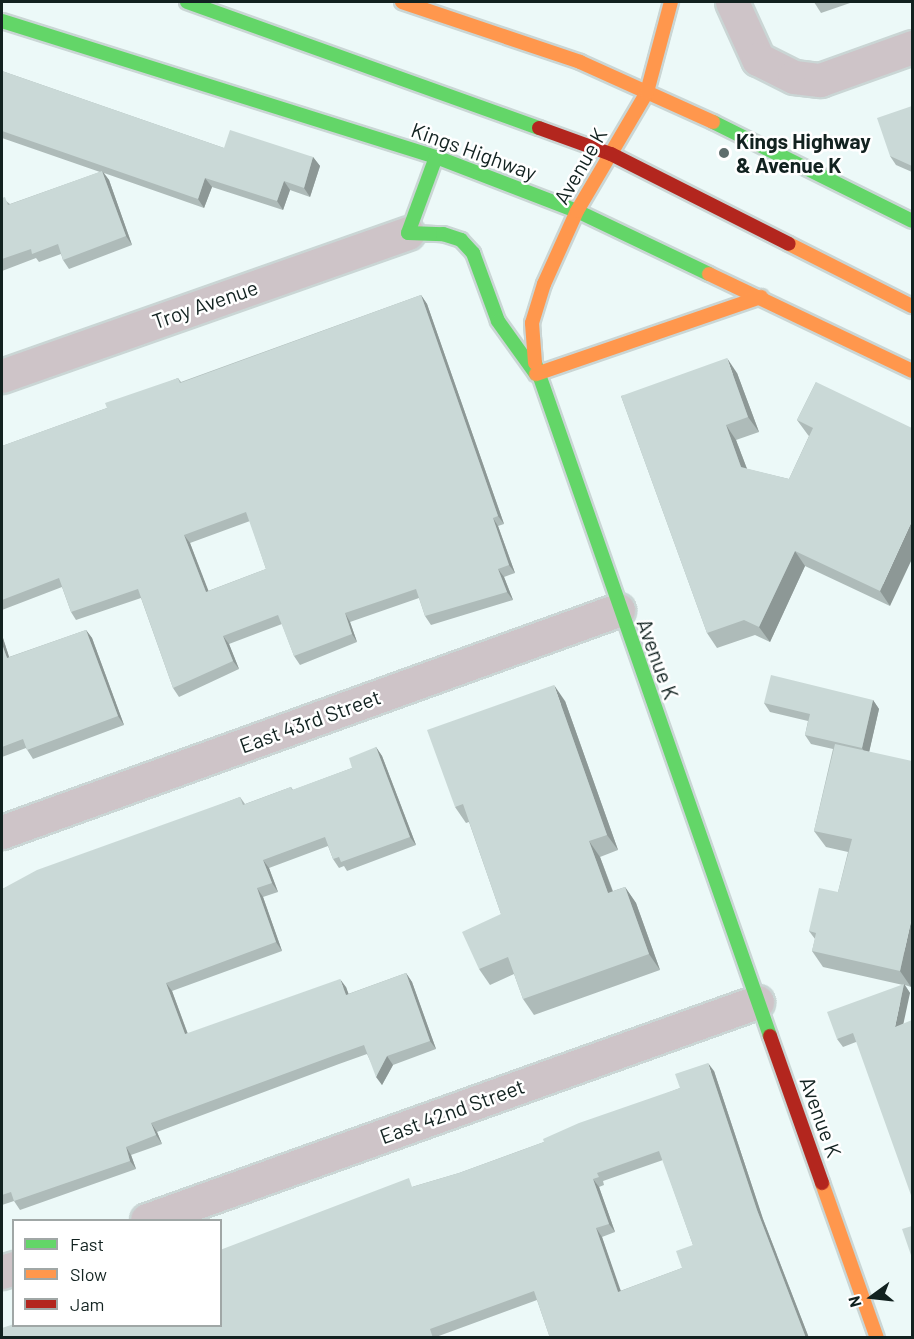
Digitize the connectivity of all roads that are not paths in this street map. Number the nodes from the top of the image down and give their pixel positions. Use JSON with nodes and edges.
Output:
{"nodes":[{"id":1,"x":187,"y":2,"type":"edge"},
{"id":2,"x":402,"y":2,"type":"edge"},
{"id":3,"x":670,"y":2,"type":"edge"},
{"id":4,"x":732,"y":2,"type":"edge"},
{"id":5,"x":2,"y":21,"type":"edge"},
{"id":6,"x":912,"y":47,"type":"edge"},
{"id":7,"x":647,"y":92,"type":"junction"},
{"id":8,"x":611,"y":154,"type":"junction"},
{"id":9,"x":436,"y":157,"type":"junction"},
{"id":10,"x":577,"y":210,"type":"junction"},
{"id":11,"x":912,"y":221,"type":"edge"},
{"id":12,"x":408,"y":232,"type":"junction"},
{"id":13,"x":761,"y":297,"type":"junction"},
{"id":14,"x":912,"y":306,"type":"edge"},
{"id":15,"x":912,"y":371,"type":"edge"},
{"id":16,"x":537,"y":374,"type":"junction"},
{"id":17,"x":2,"y":376,"type":"edge"},
{"id":18,"x":618,"y":610,"type":"junction"},
{"id":19,"x":2,"y":831,"type":"edge"},
{"id":20,"x":758,"y":1002,"type":"junction"},
{"id":21,"x":153,"y":1219,"type":"edge"},
{"id":22,"x":877,"y":1338,"type":"edge"}],
"edges":[{"from":1,"to":8,"type":"street"},
{"from":2,"to":7,"type":"street"},
{"from":3,"to":7,"type":"street","name":"Avenue K"},
{"from":4,"to":6,"type":"street"},
{"from":5,"to":9,"type":"street","name":"Kings Highway"},
{"from":7,"to":8,"type":"street","name":"Avenue K"},
{"from":7,"to":11,"type":"street"},
{"from":8,"to":10,"type":"street","name":"Avenue K"},
{"from":8,"to":14,"type":"street"},
{"from":9,"to":10,"type":"street","name":"Kings Highway"},
{"from":9,"to":12,"type":"street"},
{"from":10,"to":13,"type":"street","name":"Kings Highway"},
{"from":10,"to":16,"type":"street","name":"Avenue K"},
{"from":12,"to":16,"type":"street"},
{"from":12,"to":17,"type":"street","name":"Troy Avenue"},
{"from":13,"to":15,"type":"street","name":"Kings Highway"},
{"from":13,"to":16,"type":"street"},
{"from":16,"to":18,"type":"street","name":"Avenue K"},
{"from":18,"to":19,"type":"street","name":"East 43rd Street"},
{"from":18,"to":20,"type":"street","name":"Avenue K"},
{"from":20,"to":21,"type":"street","name":"East 42nd Street"},
{"from":20,"to":22,"type":"street","name":"Avenue K"}]}
